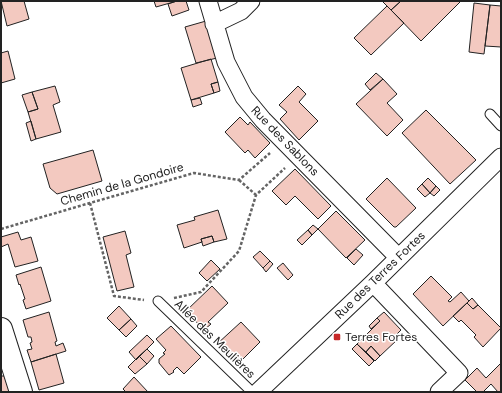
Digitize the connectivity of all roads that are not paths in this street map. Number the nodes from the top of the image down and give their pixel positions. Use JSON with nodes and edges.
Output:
{"nodes":[{"id":1,"x":208,"y":1,"type":"edge"},
{"id":2,"x":251,"y":1,"type":"edge"},
{"id":3,"x":214,"y":24,"type":"junction"},
{"id":4,"x":490,"y":114,"type":"dead end"},
{"id":5,"x":501,"y":126,"type":"edge"},
{"id":6,"x":501,"y":157,"type":"edge"},
{"id":7,"x":398,"y":257,"type":"junction"},
{"id":8,"x":373,"y":283,"type":"junction"},
{"id":9,"x":158,"y":301,"type":"road end"},
{"id":10,"x":1,"y":329,"type":"edge"},
{"id":11,"x":21,"y":392,"type":"edge"},
{"id":12,"x":252,"y":392,"type":"edge"},
{"id":13,"x":258,"y":392,"type":"edge"},
{"id":14,"x":439,"y":392,"type":"edge"}],
"edges":[{"from":1,"to":3,"type":"street","name":"Rue des Sablons"},
{"from":2,"to":3,"type":"street"},
{"from":3,"to":7,"type":"street","name":"Rue des Sablons"},
{"from":4,"to":5,"type":"lane"},
{"from":6,"to":7,"type":"street","name":"Rue des Terres Fortes"},
{"from":7,"to":8,"type":"street","name":"Rue des Terres Fortes"},
{"from":8,"to":13,"type":"street","name":"Rue des Terres Fortes"},
{"from":8,"to":14,"type":"street"},
{"from":9,"to":12,"type":"lane","name":"Allée des Meulières"},
{"from":10,"to":11,"type":"main road"}]}
